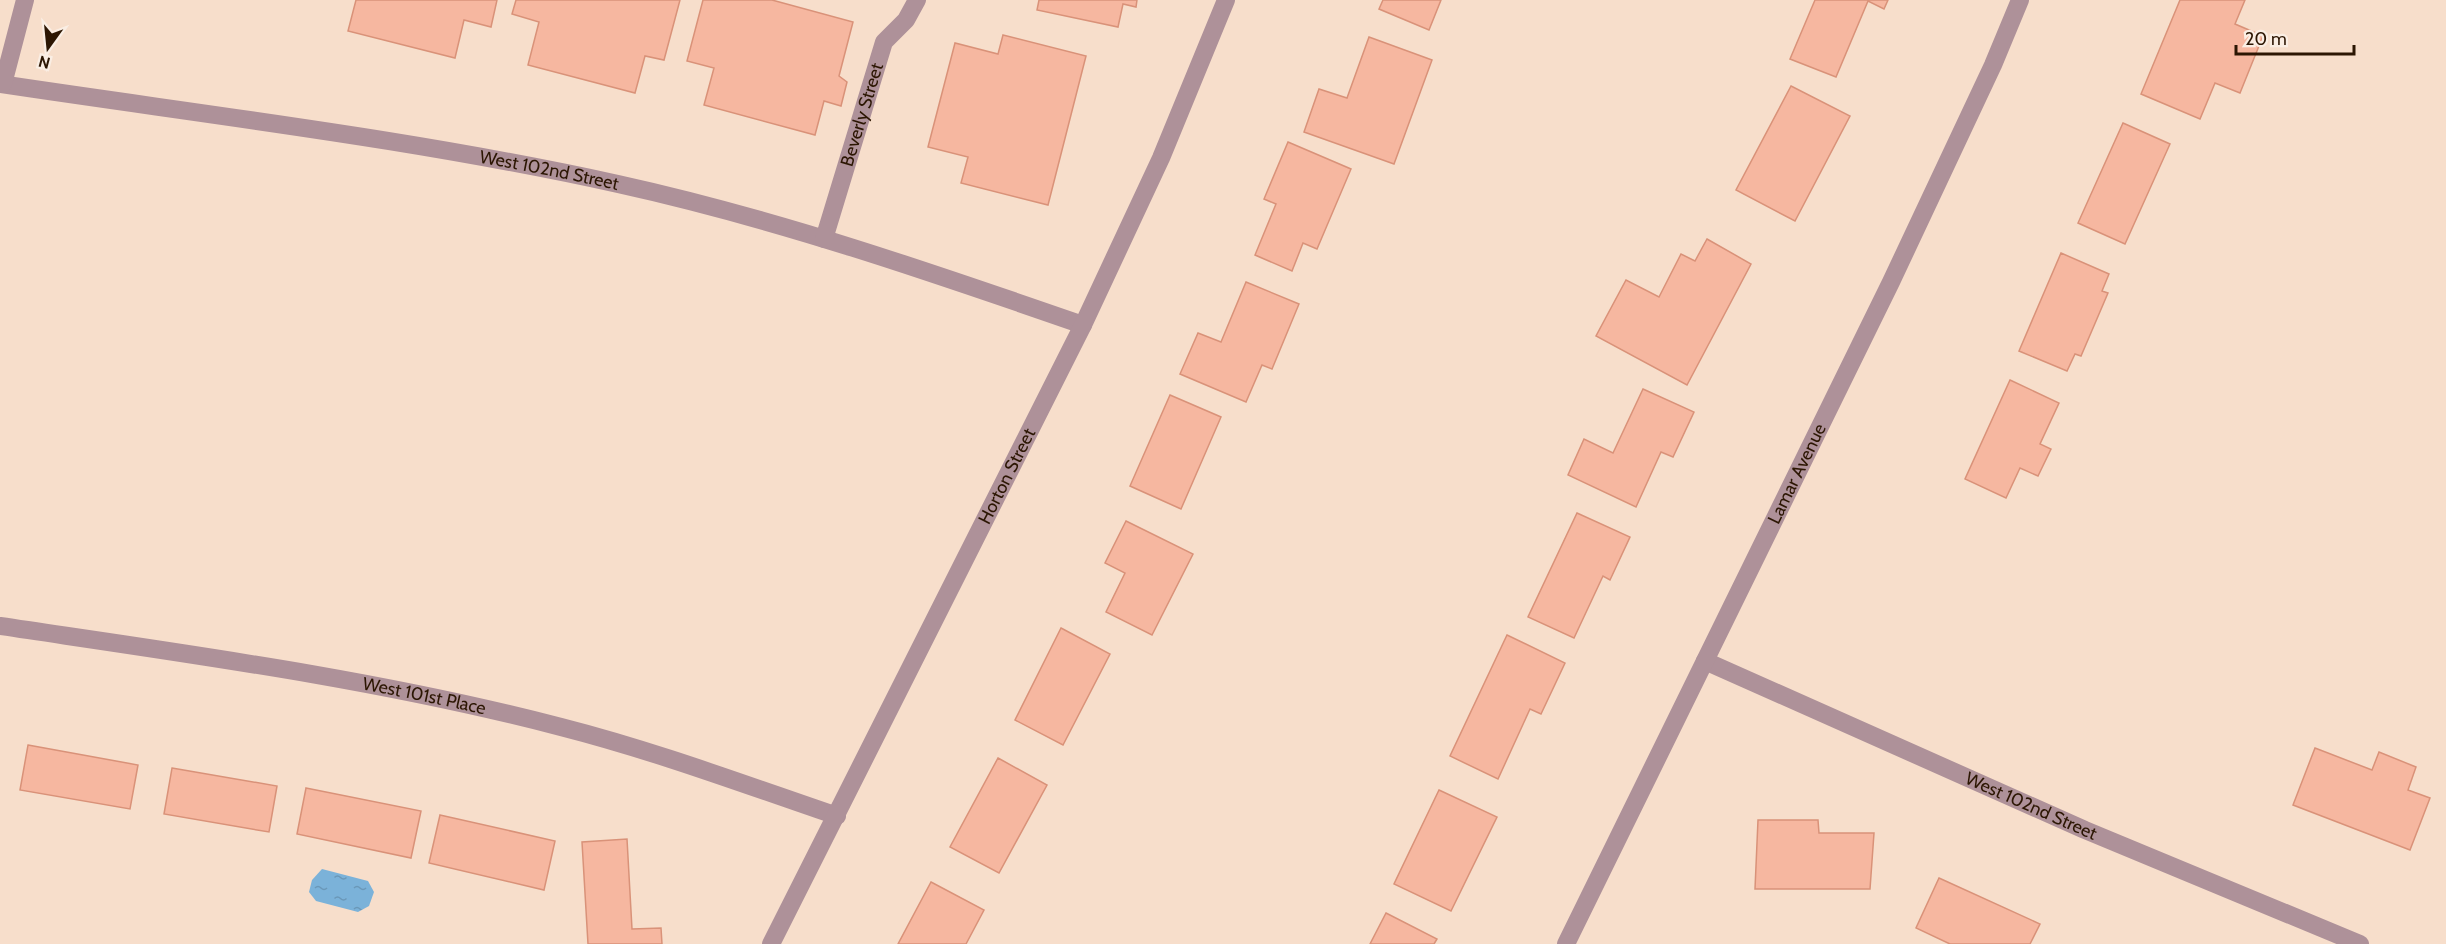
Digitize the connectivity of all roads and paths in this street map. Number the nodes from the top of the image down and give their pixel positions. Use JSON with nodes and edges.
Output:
{"nodes":[{"id":1,"x":25,"y":0,"type":"edge"},
{"id":2,"x":917,"y":0,"type":"edge"},
{"id":3,"x":1226,"y":0,"type":"edge"},
{"id":4,"x":2020,"y":0,"type":"edge"},
{"id":5,"x":1,"y":84,"type":"edge"},
{"id":6,"x":824,"y":239,"type":"junction"},
{"id":7,"x":1083,"y":325,"type":"junction"},
{"id":8,"x":0,"y":626,"type":"edge"},
{"id":9,"x":1705,"y":661,"type":"junction"},
{"id":10,"x":837,"y":816,"type":"junction"},
{"id":11,"x":771,"y":944,"type":"edge"},
{"id":12,"x":1566,"y":944,"type":"edge"},
{"id":13,"x":2360,"y":944,"type":"edge"}],
"edges":[{"from":1,"to":5,"type":"street"},
{"from":2,"to":6,"type":"street","name":"Beverly Street"},
{"from":3,"to":7,"type":"street","name":"Horton Street"},
{"from":4,"to":9,"type":"street","name":"Lamar Avenue"},
{"from":5,"to":6,"type":"street","name":"West 102nd Street"},
{"from":6,"to":7,"type":"street","name":"West 102nd Street"},
{"from":7,"to":10,"type":"street","name":"Horton Street"},
{"from":8,"to":10,"type":"street","name":"West 101st Place"},
{"from":9,"to":12,"type":"street","name":"Lamar Avenue"},
{"from":9,"to":13,"type":"street","name":"West 102nd Street"},
{"from":10,"to":11,"type":"street","name":"Horton Street"}]}
